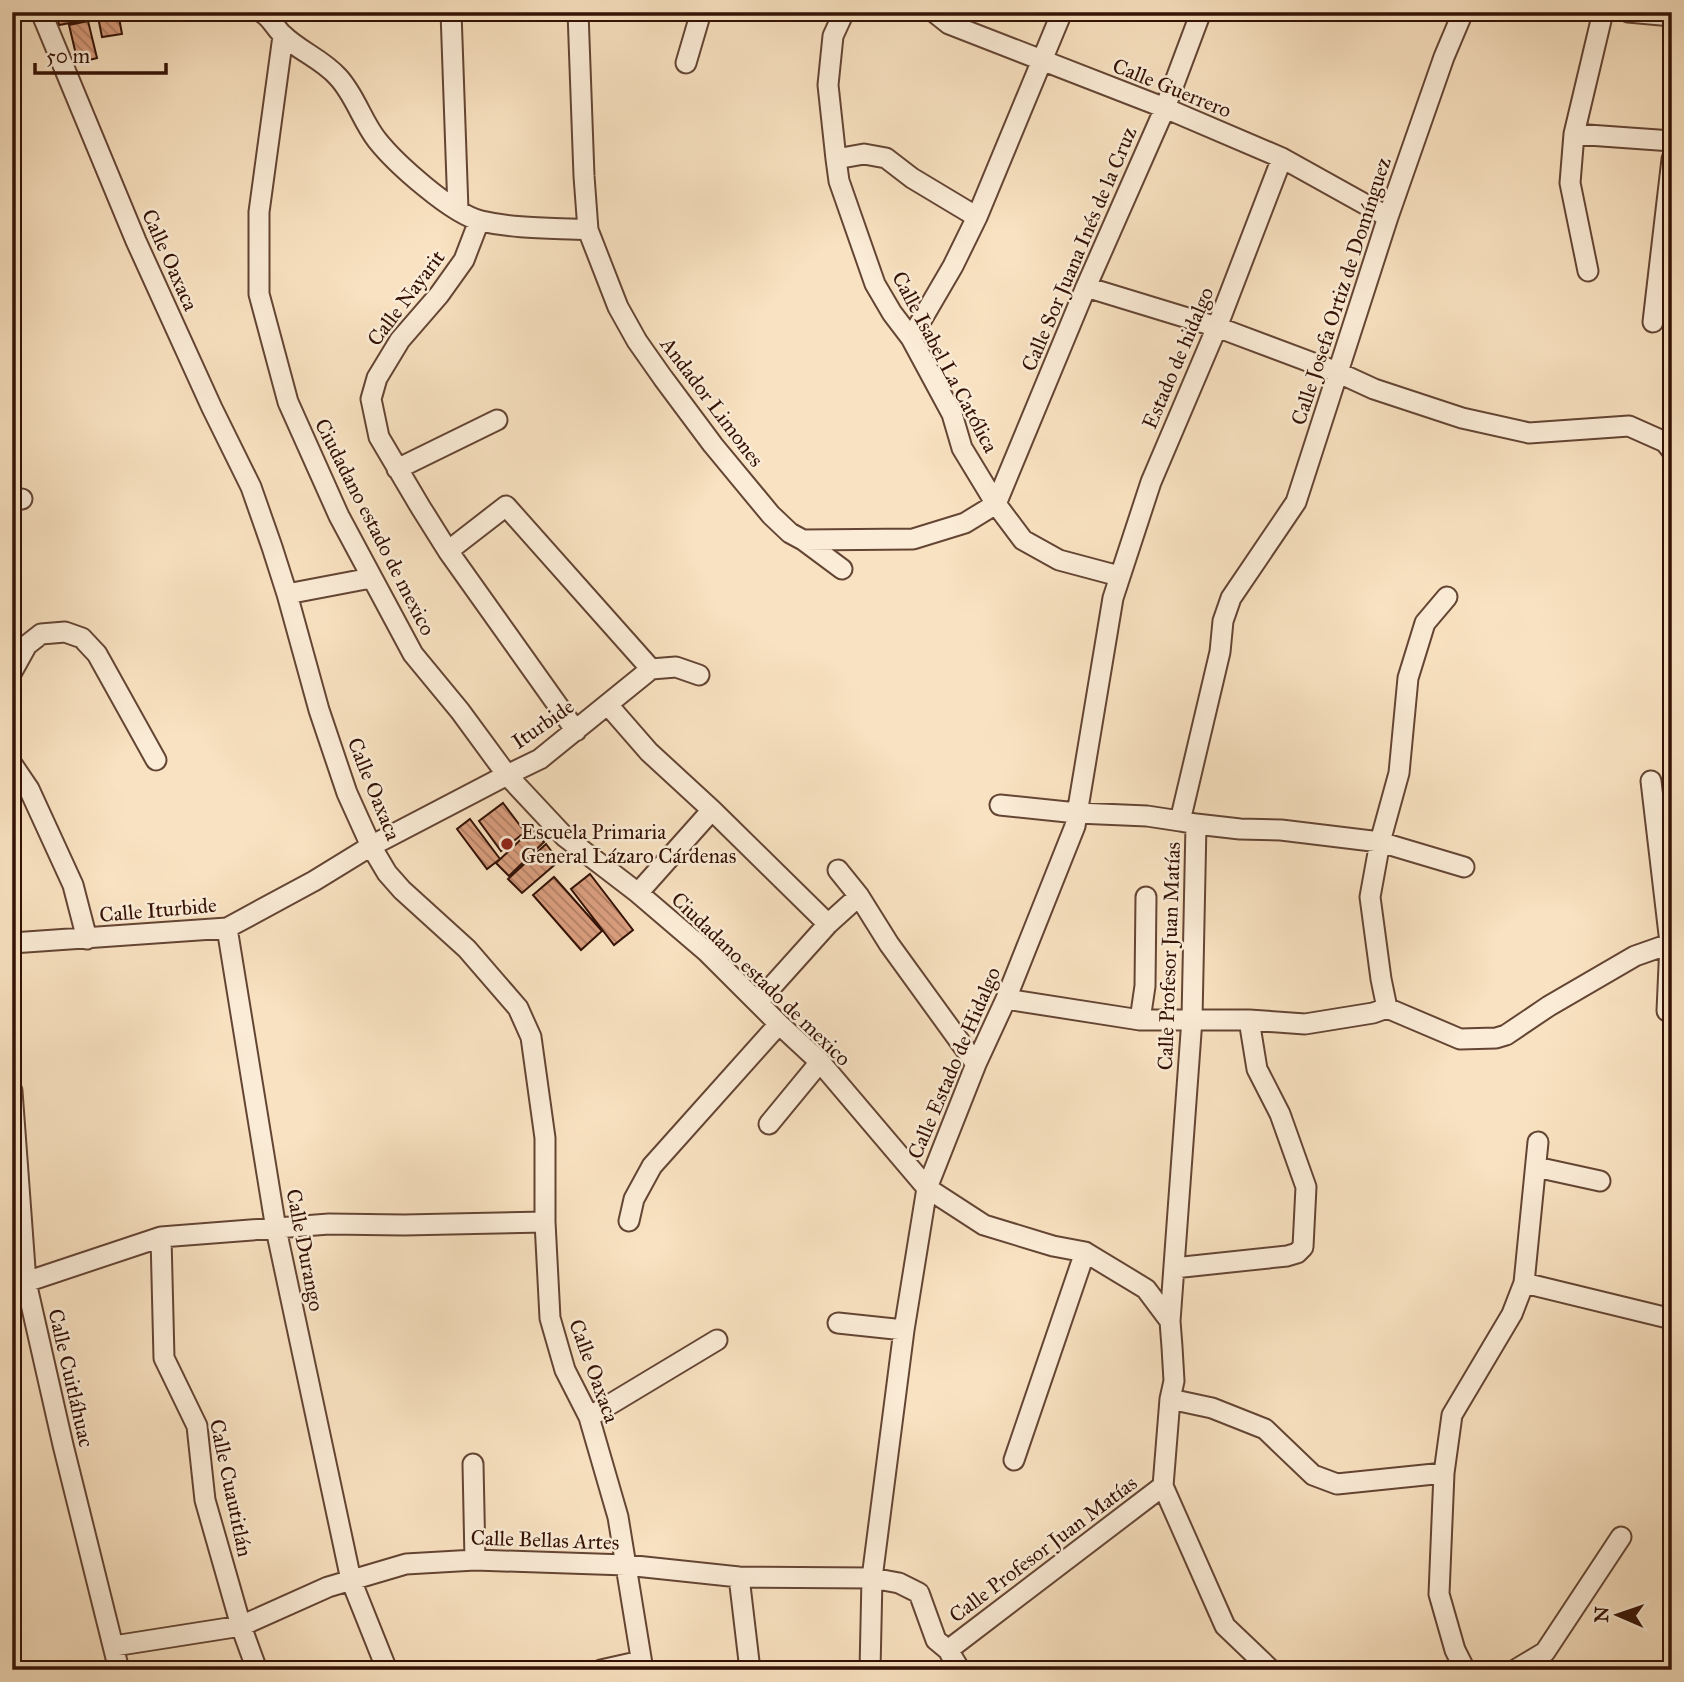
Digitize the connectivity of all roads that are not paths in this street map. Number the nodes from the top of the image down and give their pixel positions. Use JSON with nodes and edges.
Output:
{"nodes":[{"id":1,"x":41,"y":12,"type":"edge"},
{"id":2,"x":261,"y":12,"type":"edge"},
{"id":3,"x":451,"y":12,"type":"edge"},
{"id":4,"x":578,"y":12,"type":"edge"},
{"id":5,"x":701,"y":12,"type":"edge"},
{"id":6,"x":844,"y":12,"type":"edge"},
{"id":7,"x":934,"y":12,"type":"edge"},
{"id":8,"x":1062,"y":12,"type":"edge"},
{"id":9,"x":1201,"y":12,"type":"edge"},
{"id":10,"x":1463,"y":12,"type":"edge"},
{"id":11,"x":1603,"y":12,"type":"edge"},
{"id":12,"x":1628,"y":12,"type":"edge"},
{"id":13,"x":1672,"y":16,"type":"edge"},
{"id":14,"x":283,"y":36,"type":"junction"},
{"id":15,"x":1042,"y":61,"type":"junction"},
{"id":16,"x":686,"y":62,"type":"dead end"},
{"id":17,"x":1165,"y":108,"type":"junction"},
{"id":18,"x":1574,"y":134,"type":"junction"},
{"id":19,"x":1672,"y":141,"type":"edge"},
{"id":20,"x":1282,"y":158,"type":"junction"},
{"id":21,"x":836,"y":159,"type":"junction"},
{"id":22,"x":1672,"y":159,"type":"edge"},
{"id":23,"x":458,"y":210,"type":"junction"},
{"id":24,"x":977,"y":217,"type":"junction"},
{"id":25,"x":1388,"y":217,"type":"junction"},
{"id":26,"x":479,"y":221,"type":"junction"},
{"id":27,"x":587,"y":230,"type":"junction"},
{"id":28,"x":1588,"y":271,"type":"dead end"},
{"id":29,"x":1086,"y":287,"type":"junction"},
{"id":30,"x":1653,"y":322,"type":"dead end"},
{"id":31,"x":1217,"y":327,"type":"junction"},
{"id":32,"x":911,"y":338,"type":"junction"},
{"id":33,"x":1337,"y":372,"type":"junction"},
{"id":34,"x":497,"y":420,"type":"dead end"},
{"id":35,"x":1672,"y":451,"type":"edge"},
{"id":36,"x":397,"y":469,"type":"junction"},
{"id":37,"x":996,"y":504,"type":"junction"},
{"id":38,"x":803,"y":540,"type":"junction"},
{"id":39,"x":448,"y":551,"type":"junction"},
{"id":40,"x":842,"y":569,"type":"dead end"},
{"id":41,"x":1246,"y":575,"type":"joint"},
{"id":42,"x":1119,"y":576,"type":"junction"},
{"id":43,"x":371,"y":578,"type":"junction"},
{"id":44,"x":287,"y":594,"type":"junction"},
{"id":45,"x":1447,"y":597,"type":"dead end"},
{"id":46,"x":651,"y":669,"type":"junction"},
{"id":47,"x":12,"y":672,"type":"edge"},
{"id":48,"x":699,"y":675,"type":"dead end"},
{"id":49,"x":608,"y":705,"type":"junction"},
{"id":50,"x":576,"y":731,"type":"junction"},
{"id":51,"x":156,"y":760,"type":"dead end"},
{"id":52,"x":12,"y":764,"type":"edge"},
{"id":53,"x":507,"y":775,"type":"junction"},
{"id":54,"x":1651,"y":782,"type":"dead end"},
{"id":55,"x":1000,"y":805,"type":"dead end"},
{"id":56,"x":712,"y":810,"type":"junction"},
{"id":57,"x":1077,"y":813,"type":"junction"},
{"id":58,"x":1188,"y":822,"type":"junction"},
{"id":59,"x":1380,"y":842,"type":"junction"},
{"id":60,"x":370,"y":846,"type":"junction"},
{"id":61,"x":1464,"y":867,"type":"dead end"},
{"id":62,"x":838,"y":870,"type":"dead end"},
{"id":63,"x":638,"y":893,"type":"junction"},
{"id":64,"x":859,"y":896,"type":"junction"},
{"id":65,"x":1146,"y":897,"type":"dead end"},
{"id":66,"x":828,"y":925,"type":"junction"},
{"id":67,"x":227,"y":928,"type":"junction"},
{"id":68,"x":87,"y":939,"type":"junction"},
{"id":69,"x":12,"y":943,"type":"edge"},
{"id":70,"x":1671,"y":943,"type":"edge"},
{"id":71,"x":1006,"y":999,"type":"junction"},
{"id":72,"x":758,"y":1002,"type":"junction"},
{"id":73,"x":1388,"y":1008,"type":"junction"},
{"id":74,"x":1667,"y":1011,"type":"dead end"},
{"id":75,"x":1192,"y":1019,"type":"junction"},
{"id":76,"x":1140,"y":1020,"type":"junction"},
{"id":77,"x":1249,"y":1020,"type":"junction"},
{"id":78,"x":779,"y":1024,"type":"junction"},
{"id":79,"x":820,"y":1062,"type":"junction"},
{"id":80,"x":976,"y":1064,"type":"junction"},
{"id":81,"x":12,"y":1091,"type":"edge"},
{"id":82,"x":769,"y":1124,"type":"dead end"},
{"id":83,"x":1538,"y":1142,"type":"dead end"},
{"id":84,"x":1536,"y":1167,"type":"junction"},
{"id":85,"x":1600,"y":1181,"type":"dead end"},
{"id":86,"x":927,"y":1188,"type":"junction"},
{"id":87,"x":629,"y":1221,"type":"dead end"},
{"id":88,"x":545,"y":1222,"type":"junction"},
{"id":89,"x":276,"y":1229,"type":"junction"},
{"id":90,"x":161,"y":1237,"type":"junction"},
{"id":91,"x":1085,"y":1252,"type":"junction"},
{"id":92,"x":1174,"y":1268,"type":"junction"},
{"id":93,"x":19,"y":1283,"type":"edge"},
{"id":94,"x":1524,"y":1283,"type":"junction"},
{"id":95,"x":1672,"y":1318,"type":"edge"},
{"id":96,"x":1170,"y":1321,"type":"junction"},
{"id":97,"x":838,"y":1323,"type":"dead end"},
{"id":98,"x":904,"y":1330,"type":"junction"},
{"id":99,"x":717,"y":1340,"type":"dead end"},
{"id":100,"x":1170,"y":1399,"type":"junction"},
{"id":101,"x":589,"y":1417,"type":"junction"},
{"id":102,"x":1014,"y":1460,"type":"dead end"},
{"id":103,"x":473,"y":1464,"type":"dead end"},
{"id":104,"x":1444,"y":1473,"type":"junction"},
{"id":105,"x":1163,"y":1486,"type":"junction"},
{"id":106,"x":1621,"y":1537,"type":"dead end"},
{"id":107,"x":475,"y":1560,"type":"junction"},
{"id":108,"x":626,"y":1565,"type":"junction"},
{"id":109,"x":740,"y":1577,"type":"junction"},
{"id":110,"x":872,"y":1578,"type":"junction"},
{"id":111,"x":351,"y":1580,"type":"junction"},
{"id":112,"x":241,"y":1626,"type":"junction"},
{"id":113,"x":114,"y":1646,"type":"junction"},
{"id":114,"x":948,"y":1650,"type":"junction"},
{"id":115,"x":642,"y":1665,"type":"edge"},
{"id":116,"x":119,"y":1670,"type":"edge"},
{"id":117,"x":257,"y":1670,"type":"edge"},
{"id":118,"x":387,"y":1670,"type":"edge"},
{"id":119,"x":601,"y":1670,"type":"edge"},
{"id":120,"x":750,"y":1670,"type":"edge"},
{"id":121,"x":870,"y":1670,"type":"edge"},
{"id":122,"x":960,"y":1670,"type":"edge"},
{"id":123,"x":1271,"y":1670,"type":"edge"},
{"id":124,"x":1465,"y":1670,"type":"edge"},
{"id":125,"x":1515,"y":1670,"type":"edge"}],
"edges":[{"from":1,"to":44,"type":"street","name":"Calle Oaxaca"},
{"from":2,"to":14,"type":"street"},
{"from":3,"to":23,"type":"street"},
{"from":4,"to":27,"type":"street","name":"Andador Limones"},
{"from":5,"to":16,"type":"street"},
{"from":6,"to":21,"type":"street","name":"Calle Isabel La Católica"},
{"from":7,"to":15,"type":"street","name":"Calle Guerrero"},
{"from":8,"to":15,"type":"street"},
{"from":9,"to":17,"type":"street","name":"Calle Sor Juana Inés de la Cruz"},
{"from":10,"to":25,"type":"street","name":"Calle Josefa Ortiz de Domínguez"},
{"from":11,"to":18,"type":"street"},
{"from":12,"to":13,"type":"street"},
{"from":14,"to":23,"type":"street"},
{"from":14,"to":43,"type":"street","name":"Ciudadano estado de mexico"},
{"from":15,"to":17,"type":"street","name":"Calle Guerrero"},
{"from":15,"to":24,"type":"street"},
{"from":17,"to":20,"type":"street","name":"Calle Guerrero"},
{"from":17,"to":29,"type":"street","name":"Calle Sor Juana Inés de la Cruz"},
{"from":18,"to":19,"type":"street"},
{"from":18,"to":28,"type":"street"},
{"from":20,"to":25,"type":"street","name":"Calle Guerrero"},
{"from":20,"to":31,"type":"street","name":"Estado de hidalgo"},
{"from":21,"to":24,"type":"street"},
{"from":21,"to":32,"type":"street","name":"Calle Isabel La Católica"},
{"from":22,"to":30,"type":"street"},
{"from":23,"to":26,"type":"street"},
{"from":24,"to":32,"type":"street"},
{"from":25,"to":33,"type":"street","name":"Calle Josefa Ortiz de Domínguez"},
{"from":26,"to":27,"type":"street"},
{"from":26,"to":36,"type":"street","name":"Calle Nayarit"},
{"from":27,"to":38,"type":"street","name":"Andador Limones"},
{"from":29,"to":31,"type":"street"},
{"from":29,"to":37,"type":"street","name":"Calle Sor Juana Inés de la Cruz"},
{"from":31,"to":33,"type":"street"},
{"from":31,"to":42,"type":"street","name":"Estado de hidalgo"},
{"from":32,"to":37,"type":"street","name":"Calle Isabel La Católica"},
{"from":33,"to":35,"type":"street"},
{"from":33,"to":41,"type":"street","name":"Calle Josefa Ortiz de Domínguez"},
{"from":34,"to":36,"type":"street"},
{"from":36,"to":39,"type":"street","name":"Calle Nayarit"},
{"from":37,"to":38,"type":"street"},
{"from":37,"to":42,"type":"street","name":"Calle Isabel La Católica"},
{"from":38,"to":40,"type":"street","name":"Andador Limones"},
{"from":39,"to":46,"type":"street"},
{"from":39,"to":50,"type":"street","name":"Calle Nayarit"},
{"from":41,"to":58,"type":"street","name":"Calle Profesor Juan Matías"},
{"from":42,"to":57,"type":"street","name":"Calle Estado de Hidalgo"},
{"from":43,"to":44,"type":"street"},
{"from":43,"to":53,"type":"street","name":"Ciudadano estado de mexico"},
{"from":44,"to":60,"type":"street","name":"Calle Oaxaca"},
{"from":45,"to":59,"type":"street"},
{"from":46,"to":48,"type":"street"},
{"from":46,"to":49,"type":"street","name":"Iturbide"},
{"from":47,"to":51,"type":"street"},
{"from":49,"to":50,"type":"street","name":"Iturbide"},
{"from":49,"to":56,"type":"street"},
{"from":50,"to":53,"type":"street","name":"Iturbide"},
{"from":52,"to":68,"type":"street"},
{"from":53,"to":60,"type":"street","name":"Iturbide"},
{"from":53,"to":63,"type":"street","name":"Ciudadano estado de mexico"},
{"from":54,"to":70,"type":"street"},
{"from":55,"to":57,"type":"street"},
{"from":56,"to":63,"type":"street"},
{"from":56,"to":66,"type":"street"},
{"from":57,"to":58,"type":"street"},
{"from":57,"to":71,"type":"street","name":"Calle Estado de Hidalgo"},
{"from":58,"to":59,"type":"street"},
{"from":58,"to":75,"type":"street","name":"Calle Profesor Juan Matías"},
{"from":59,"to":61,"type":"street"},
{"from":59,"to":73,"type":"street"},
{"from":60,"to":67,"type":"street","name":"Calle Iturbide"},
{"from":60,"to":88,"type":"street","name":"Calle Oaxaca"},
{"from":62,"to":64,"type":"street"},
{"from":63,"to":72,"type":"street","name":"Ciudadano estado de mexico"},
{"from":64,"to":66,"type":"street"},
{"from":64,"to":80,"type":"street"},
{"from":65,"to":76,"type":"street"},
{"from":66,"to":72,"type":"street"},
{"from":67,"to":68,"type":"street","name":"Calle Iturbide"},
{"from":67,"to":89,"type":"street","name":"Calle Durango"},
{"from":68,"to":69,"type":"street","name":"Calle Iturbide"},
{"from":70,"to":73,"type":"street"},
{"from":70,"to":74,"type":"street"},
{"from":71,"to":76,"type":"street"},
{"from":71,"to":80,"type":"street","name":"Calle Estado de Hidalgo"},
{"from":72,"to":78,"type":"street","name":"Ciudadano estado de mexico"},
{"from":73,"to":77,"type":"street"},
{"from":75,"to":76,"type":"street"},
{"from":75,"to":77,"type":"street"},
{"from":75,"to":92,"type":"street","name":"Calle Profesor Juan Matías"},
{"from":77,"to":92,"type":"street"},
{"from":78,"to":79,"type":"street","name":"Ciudadano estado de mexico"},
{"from":78,"to":87,"type":"street"},
{"from":79,"to":82,"type":"street"},
{"from":79,"to":86,"type":"street","name":"Ciudadano estado de mexico"},
{"from":80,"to":86,"type":"street","name":"Calle Estado de Hidalgo"},
{"from":81,"to":93,"type":"street","name":"Calle Cuitláhuac"},
{"from":83,"to":84,"type":"street"},
{"from":84,"to":85,"type":"street"},
{"from":84,"to":94,"type":"street"},
{"from":86,"to":91,"type":"street","name":"Ciudadano estado de mexico"},
{"from":86,"to":98,"type":"street","name":"Calle Estado de Hidalgo"},
{"from":88,"to":89,"type":"street"},
{"from":88,"to":101,"type":"street","name":"Calle Oaxaca"},
{"from":89,"to":90,"type":"street"},
{"from":89,"to":111,"type":"street","name":"Calle Durango"},
{"from":90,"to":93,"type":"street"},
{"from":90,"to":112,"type":"street","name":"Calle Cuautitlán"},
{"from":91,"to":96,"type":"street","name":"Ciudadano estado de mexico"},
{"from":91,"to":102,"type":"street"},
{"from":92,"to":96,"type":"street","name":"Calle Profesor Juan Matías"},
{"from":93,"to":113,"type":"street","name":"Calle Cuitláhuac"},
{"from":94,"to":95,"type":"street"},
{"from":94,"to":104,"type":"street"},
{"from":96,"to":100,"type":"street"},
{"from":97,"to":98,"type":"street"},
{"from":98,"to":110,"type":"street","name":"Calle Estado de Hidalgo"},
{"from":99,"to":101,"type":"street"},
{"from":100,"to":104,"type":"street"},
{"from":100,"to":105,"type":"street","name":"Calle Profesor Juan Matías"},
{"from":101,"to":108,"type":"street","name":"Calle Oaxaca"},
{"from":103,"to":107,"type":"street"},
{"from":104,"to":124,"type":"street"},
{"from":105,"to":114,"type":"street","name":"Calle Profesor Juan Matías"},
{"from":105,"to":123,"type":"street"},
{"from":106,"to":125,"type":"street"},
{"from":107,"to":108,"type":"street","name":"Calle Bellas Artes"},
{"from":107,"to":111,"type":"street","name":"Calle Bellas Artes"},
{"from":108,"to":109,"type":"street","name":"Calle Bellas Artes"},
{"from":108,"to":115,"type":"street","name":"Calle Oaxaca"},
{"from":109,"to":110,"type":"street","name":"Calle Bellas Artes"},
{"from":109,"to":120,"type":"street"},
{"from":110,"to":114,"type":"street","name":"Calle Bellas Artes"},
{"from":110,"to":121,"type":"street","name":"Calle Estado de Hidalgo"},
{"from":111,"to":112,"type":"street","name":"Calle Bellas Artes"},
{"from":111,"to":118,"type":"street","name":"Calle Durango"},
{"from":112,"to":113,"type":"street","name":"Calle Bellas Artes"},
{"from":112,"to":117,"type":"street","name":"Calle Cuautitlán"},
{"from":113,"to":116,"type":"street","name":"Calle Cuitláhuac"},
{"from":114,"to":122,"type":"street"},
{"from":115,"to":119,"type":"street"}]}
